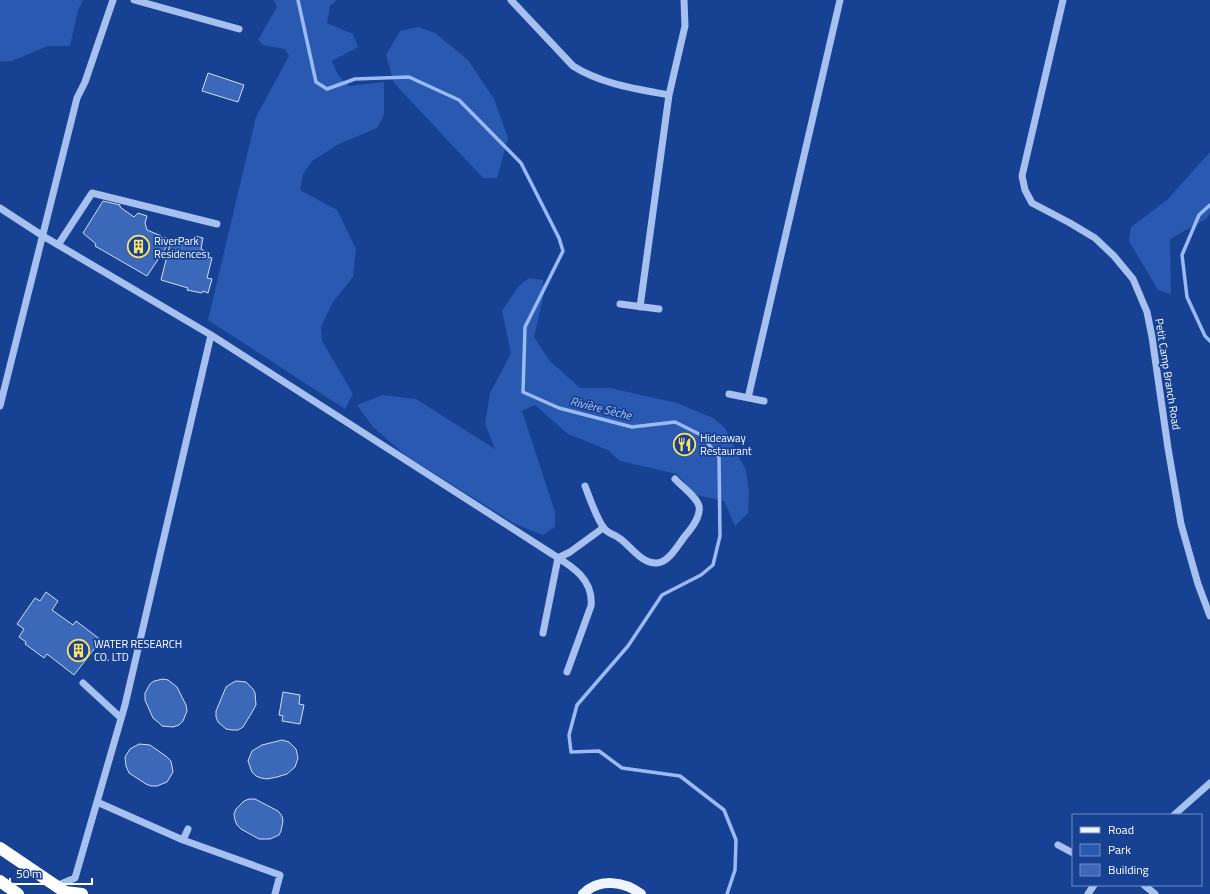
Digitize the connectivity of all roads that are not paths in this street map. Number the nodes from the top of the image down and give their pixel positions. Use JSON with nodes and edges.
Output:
{"nodes":[{"id":1,"x":113,"y":0,"type":"edge"},
{"id":2,"x":134,"y":0,"type":"edge"},
{"id":3,"x":511,"y":0,"type":"edge"},
{"id":4,"x":684,"y":0,"type":"edge"},
{"id":5,"x":840,"y":0,"type":"edge"},
{"id":6,"x":1063,"y":0,"type":"edge"},
{"id":7,"x":239,"y":29,"type":"dead end"},
{"id":8,"x":669,"y":95,"type":"junction"},
{"id":9,"x":0,"y":208,"type":"edge"},
{"id":10,"x":217,"y":224,"type":"dead end"},
{"id":11,"x":43,"y":236,"type":"junction"},
{"id":12,"x":58,"y":245,"type":"junction"},
{"id":13,"x":620,"y":304,"type":"dead end"},
{"id":14,"x":640,"y":307,"type":"junction"},
{"id":15,"x":659,"y":309,"type":"dead end"},
{"id":16,"x":211,"y":335,"type":"junction"},
{"id":17,"x":729,"y":394,"type":"dead end"},
{"id":18,"x":748,"y":398,"type":"junction"},
{"id":19,"x":764,"y":401,"type":"dead end"},
{"id":20,"x":0,"y":406,"type":"edge"},
{"id":21,"x":675,"y":479,"type":"dead end"},
{"id":22,"x":585,"y":486,"type":"dead end"},
{"id":23,"x":603,"y":528,"type":"junction"},
{"id":24,"x":558,"y":558,"type":"junction"},
{"id":25,"x":1210,"y":616,"type":"edge"},
{"id":26,"x":543,"y":633,"type":"dead end"},
{"id":27,"x":567,"y":672,"type":"dead end"},
{"id":28,"x":83,"y":684,"type":"dead end"},
{"id":29,"x":121,"y":718,"type":"junction"},
{"id":30,"x":1210,"y":783,"type":"edge"},
{"id":31,"x":97,"y":802,"type":"junction"},
{"id":32,"x":1175,"y":814,"type":"edge"},
{"id":33,"x":188,"y":829,"type":"dead end"},
{"id":34,"x":183,"y":840,"type":"junction"},
{"id":35,"x":1058,"y":845,"type":"dead end"},
{"id":36,"x":0,"y":848,"type":"edge"},
{"id":37,"x":1072,"y":852,"type":"edge"},
{"id":38,"x":0,"y":881,"type":"edge"},
{"id":39,"x":1145,"y":886,"type":"edge"},
{"id":40,"x":63,"y":890,"type":"edge"},
{"id":41,"x":18,"y":894,"type":"edge"},
{"id":42,"x":82,"y":894,"type":"edge"},
{"id":43,"x":275,"y":894,"type":"edge"},
{"id":44,"x":583,"y":894,"type":"edge"},
{"id":45,"x":641,"y":894,"type":"edge"},
{"id":46,"x":1155,"y":894,"type":"edge"}],
"edges":[{"from":1,"to":11,"type":"street"},
{"from":2,"to":7,"type":"street"},
{"from":3,"to":8,"type":"street"},
{"from":4,"to":8,"type":"street"},
{"from":5,"to":18,"type":"street"},
{"from":6,"to":25,"type":"street","name":"Petit Camp Branch Road"},
{"from":8,"to":14,"type":"street"},
{"from":9,"to":11,"type":"street"},
{"from":10,"to":12,"type":"street"},
{"from":11,"to":12,"type":"street"},
{"from":11,"to":20,"type":"street"},
{"from":12,"to":16,"type":"street"},
{"from":13,"to":14,"type":"street"},
{"from":14,"to":15,"type":"street"},
{"from":16,"to":24,"type":"street"},
{"from":16,"to":29,"type":"street"},
{"from":17,"to":18,"type":"street"},
{"from":18,"to":19,"type":"street"},
{"from":21,"to":23,"type":"street"},
{"from":22,"to":23,"type":"street"},
{"from":23,"to":24,"type":"street"},
{"from":24,"to":26,"type":"street"},
{"from":24,"to":27,"type":"street"},
{"from":28,"to":29,"type":"street"},
{"from":29,"to":31,"type":"street"},
{"from":30,"to":32,"type":"street"},
{"from":31,"to":34,"type":"street"},
{"from":31,"to":40,"type":"street"},
{"from":33,"to":34,"type":"street"},
{"from":34,"to":43,"type":"street"},
{"from":35,"to":37,"type":"street"},
{"from":36,"to":40,"type":"highway"},
{"from":38,"to":41,"type":"highway"},
{"from":39,"to":46,"type":"street"},
{"from":40,"to":42,"type":"highway"},
{"from":44,"to":45,"type":"main road"}]}
